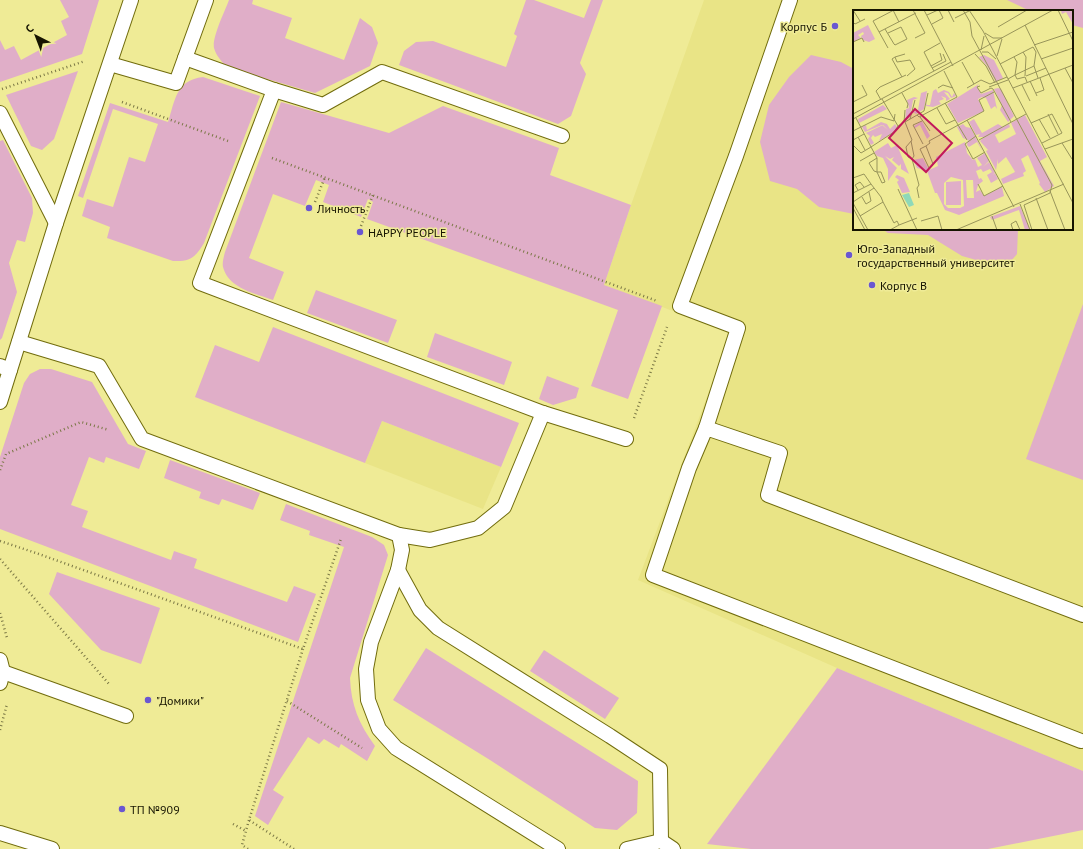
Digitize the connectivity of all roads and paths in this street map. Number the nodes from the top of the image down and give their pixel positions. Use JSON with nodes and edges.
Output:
{"nodes":[{"id":1,"x":131,"y":0,"type":"edge"},
{"id":2,"x":206,"y":0,"type":"edge"},
{"id":3,"x":790,"y":0,"type":"edge"},
{"id":4,"x":87,"y":54,"type":"dead end"},
{"id":5,"x":185,"y":58,"type":"junction"},
{"id":6,"x":110,"y":64,"type":"junction"},
{"id":7,"x":0,"y":90,"type":"edge"},
{"id":8,"x":274,"y":90,"type":"junction"},
{"id":9,"x":99,"y":93,"type":"junction"},
{"id":10,"x":0,"y":113,"type":"edge"},
{"id":11,"x":562,"y":136,"type":"dead end"},
{"id":12,"x":251,"y":150,"type":"junction"},
{"id":13,"x":325,"y":177,"type":"junction"},
{"id":14,"x":372,"y":195,"type":"junction"},
{"id":15,"x":315,"y":202,"type":"dead end"},
{"id":16,"x":56,"y":223,"type":"junction"},
{"id":17,"x":361,"y":226,"type":"dead end"},
{"id":18,"x":678,"y":308,"type":"junction"},
{"id":19,"x":19,"y":342,"type":"junction"},
{"id":20,"x":5,"y":368,"type":"edge"},
{"id":21,"x":0,"y":402,"type":"edge"},
{"id":22,"x":543,"y":413,"type":"junction"},
{"id":23,"x":706,"y":428,"type":"junction"},
{"id":24,"x":142,"y":439,"type":"junction"},
{"id":25,"x":626,"y":439,"type":"joint"},
{"id":26,"x":0,"y":470,"type":"edge"},
{"id":27,"x":349,"y":516,"type":"junction"},
{"id":28,"x":399,"y":535,"type":"junction"},
{"id":29,"x":0,"y":541,"type":"edge"},
{"id":30,"x":0,"y":559,"type":"edge"},
{"id":31,"x":398,"y":570,"type":"junction"},
{"id":32,"x":1083,"y":615,"type":"edge"},
{"id":33,"x":302,"y":649,"type":"junction"},
{"id":34,"x":1,"y":672,"type":"edge"},
{"id":35,"x":112,"y":711,"type":"junction"},
{"id":36,"x":126,"y":716,"type":"dead end"},
{"id":37,"x":1081,"y":740,"type":"dead end"},
{"id":38,"x":249,"y":820,"type":"junction"},
{"id":39,"x":233,"y":824,"type":"dead end"},
{"id":40,"x":246,"y":831,"type":"junction"},
{"id":41,"x":0,"y":833,"type":"edge"},
{"id":42,"x":661,"y":841,"type":"junction"},
{"id":43,"x":242,"y":845,"type":"junction"},
{"id":44,"x":52,"y":849,"type":"edge"},
{"id":45,"x":241,"y":849,"type":"edge"},
{"id":46,"x":248,"y":849,"type":"edge"},
{"id":47,"x":294,"y":849,"type":"edge"},
{"id":48,"x":558,"y":849,"type":"edge"},
{"id":49,"x":627,"y":849,"type":"edge"},
{"id":50,"x":673,"y":849,"type":"edge"}],
"edges":[{"from":1,"to":6,"type":"lane"},
{"from":2,"to":5,"type":"lane"},
{"from":3,"to":18,"type":"lane"},
{"from":4,"to":7,"type":"path"},
{"from":5,"to":6,"type":"lane"},
{"from":5,"to":8,"type":"lane"},
{"from":6,"to":9,"type":"lane"},
{"from":8,"to":11,"type":"lane"},
{"from":8,"to":12,"type":"lane"},
{"from":9,"to":12,"type":"path"},
{"from":9,"to":16,"type":"lane"},
{"from":10,"to":16,"type":"lane"},
{"from":12,"to":13,"type":"path"},
{"from":12,"to":22,"type":"lane"},
{"from":13,"to":14,"type":"path"},
{"from":13,"to":15,"type":"path"},
{"from":14,"to":17,"type":"path"},
{"from":14,"to":18,"type":"path"},
{"from":16,"to":19,"type":"lane"},
{"from":18,"to":23,"type":"lane"},
{"from":18,"to":25,"type":"path"},
{"from":19,"to":20,"type":"lane"},
{"from":19,"to":24,"type":"lane"},
{"from":20,"to":21,"type":"lane"},
{"from":22,"to":25,"type":"lane"},
{"from":22,"to":28,"type":"lane"},
{"from":23,"to":32,"type":"lane"},
{"from":23,"to":37,"type":"lane"},
{"from":24,"to":26,"type":"path"},
{"from":24,"to":27,"type":"lane"},
{"from":27,"to":28,"type":"lane"},
{"from":27,"to":33,"type":"path"},
{"from":28,"to":31,"type":"lane"},
{"from":29,"to":33,"type":"path"},
{"from":30,"to":35,"type":"path"},
{"from":31,"to":42,"type":"lane"},
{"from":31,"to":48,"type":"lane"},
{"from":33,"to":38,"type":"path"},
{"from":34,"to":35,"type":"lane"},
{"from":35,"to":36,"type":"lane"},
{"from":38,"to":40,"type":"path"},
{"from":38,"to":47,"type":"path"},
{"from":39,"to":40,"type":"path"},
{"from":40,"to":43,"type":"path"},
{"from":41,"to":44,"type":"lane"},
{"from":42,"to":49,"type":"lane"},
{"from":42,"to":50,"type":"lane"},
{"from":43,"to":45,"type":"path"},
{"from":43,"to":46,"type":"path"}]}
